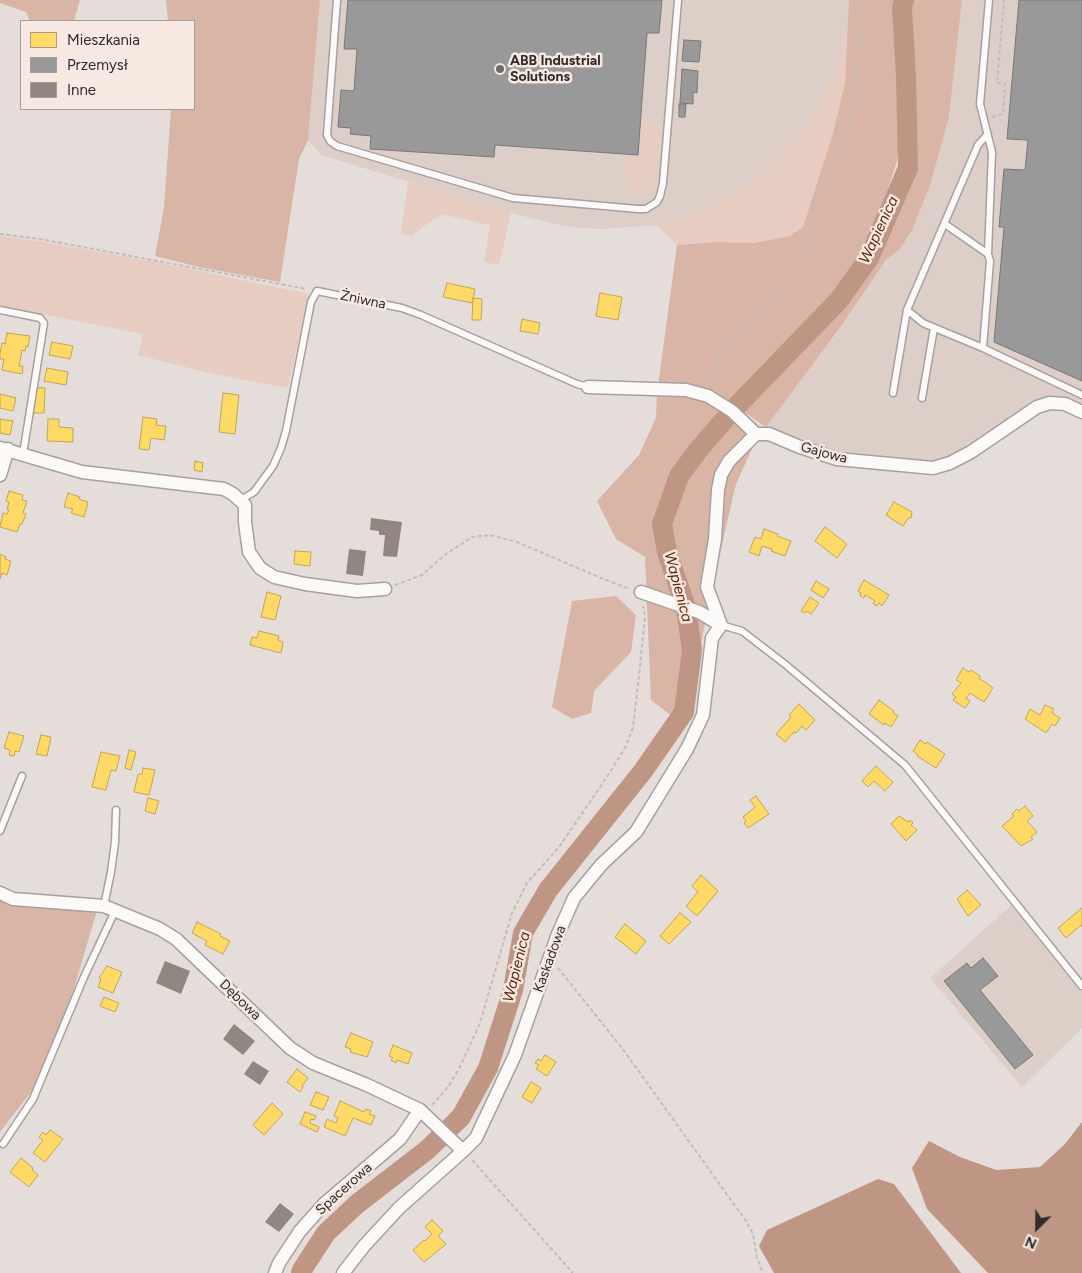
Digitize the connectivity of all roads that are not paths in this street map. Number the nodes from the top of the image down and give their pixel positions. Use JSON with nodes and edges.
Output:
{"nodes":[{"id":1,"x":336,"y":0,"type":"edge"},
{"id":2,"x":678,"y":0,"type":"edge"},
{"id":3,"x":989,"y":0,"type":"edge"},
{"id":4,"x":986,"y":135,"type":"junction"},
{"id":5,"x":945,"y":224,"type":"junction"},
{"id":6,"x":988,"y":254,"type":"junction"},
{"id":7,"x":0,"y":310,"type":"edge"},
{"id":8,"x":908,"y":310,"type":"junction"},
{"id":9,"x":934,"y":328,"type":"junction"},
{"id":10,"x":982,"y":348,"type":"junction"},
{"id":11,"x":588,"y":388,"type":"joint"},
{"id":12,"x":893,"y":393,"type":"dead end"},
{"id":13,"x":1082,"y":395,"type":"edge"},
{"id":14,"x":922,"y":398,"type":"dead end"},
{"id":15,"x":1082,"y":412,"type":"edge"},
{"id":16,"x":756,"y":434,"type":"junction"},
{"id":17,"x":4,"y":448,"type":"edge"},
{"id":18,"x":23,"y":454,"type":"junction"},
{"id":19,"x":0,"y":475,"type":"edge"},
{"id":20,"x":241,"y":500,"type":"junction"},
{"id":21,"x":385,"y":589,"type":"road end"},
{"id":22,"x":641,"y":592,"type":"road end"},
{"id":23,"x":720,"y":625,"type":"junction"},
{"id":24,"x":22,"y":776,"type":"dead end"},
{"id":25,"x":116,"y":810,"type":"dead end"},
{"id":26,"x":0,"y":831,"type":"edge"},
{"id":27,"x":0,"y":893,"type":"edge"},
{"id":28,"x":109,"y":909,"type":"junction"},
{"id":29,"x":1082,"y":986,"type":"edge"},
{"id":30,"x":425,"y":1115,"type":"junction"},
{"id":31,"x":3,"y":1144,"type":"dead end"},
{"id":32,"x":463,"y":1151,"type":"junction"},
{"id":33,"x":275,"y":1273,"type":"edge"},
{"id":34,"x":343,"y":1273,"type":"edge"}],
"edges":[{"from":1,"to":2,"type":"lane"},
{"from":3,"to":4,"type":"lane"},
{"from":4,"to":5,"type":"lane"},
{"from":4,"to":6,"type":"lane"},
{"from":5,"to":6,"type":"lane"},
{"from":5,"to":8,"type":"lane"},
{"from":6,"to":10,"type":"lane"},
{"from":7,"to":18,"type":"lane"},
{"from":8,"to":9,"type":"lane"},
{"from":8,"to":12,"type":"lane"},
{"from":9,"to":10,"type":"lane"},
{"from":9,"to":14,"type":"lane"},
{"from":10,"to":13,"type":"lane"},
{"from":11,"to":16,"type":"street","name":"Żniwna"},
{"from":11,"to":20,"type":"lane","name":"Żniwna"},
{"from":15,"to":16,"type":"street","name":"Gajowa"},
{"from":16,"to":23,"type":"street"},
{"from":17,"to":18,"type":"street"},
{"from":17,"to":19,"type":"street"},
{"from":18,"to":20,"type":"street"},
{"from":20,"to":21,"type":"street"},
{"from":22,"to":23,"type":"street"},
{"from":23,"to":29,"type":"lane"},
{"from":23,"to":32,"type":"street","name":"Kaskadowa"},
{"from":24,"to":26,"type":"lane"},
{"from":25,"to":28,"type":"lane"},
{"from":27,"to":28,"type":"street","name":"Dębowa"},
{"from":28,"to":30,"type":"street","name":"Dębowa"},
{"from":28,"to":31,"type":"lane"},
{"from":30,"to":32,"type":"street","name":"Dębowa"},
{"from":30,"to":33,"type":"street","name":"Spacerowa"},
{"from":32,"to":34,"type":"street","name":"Kaskadowa"}]}
